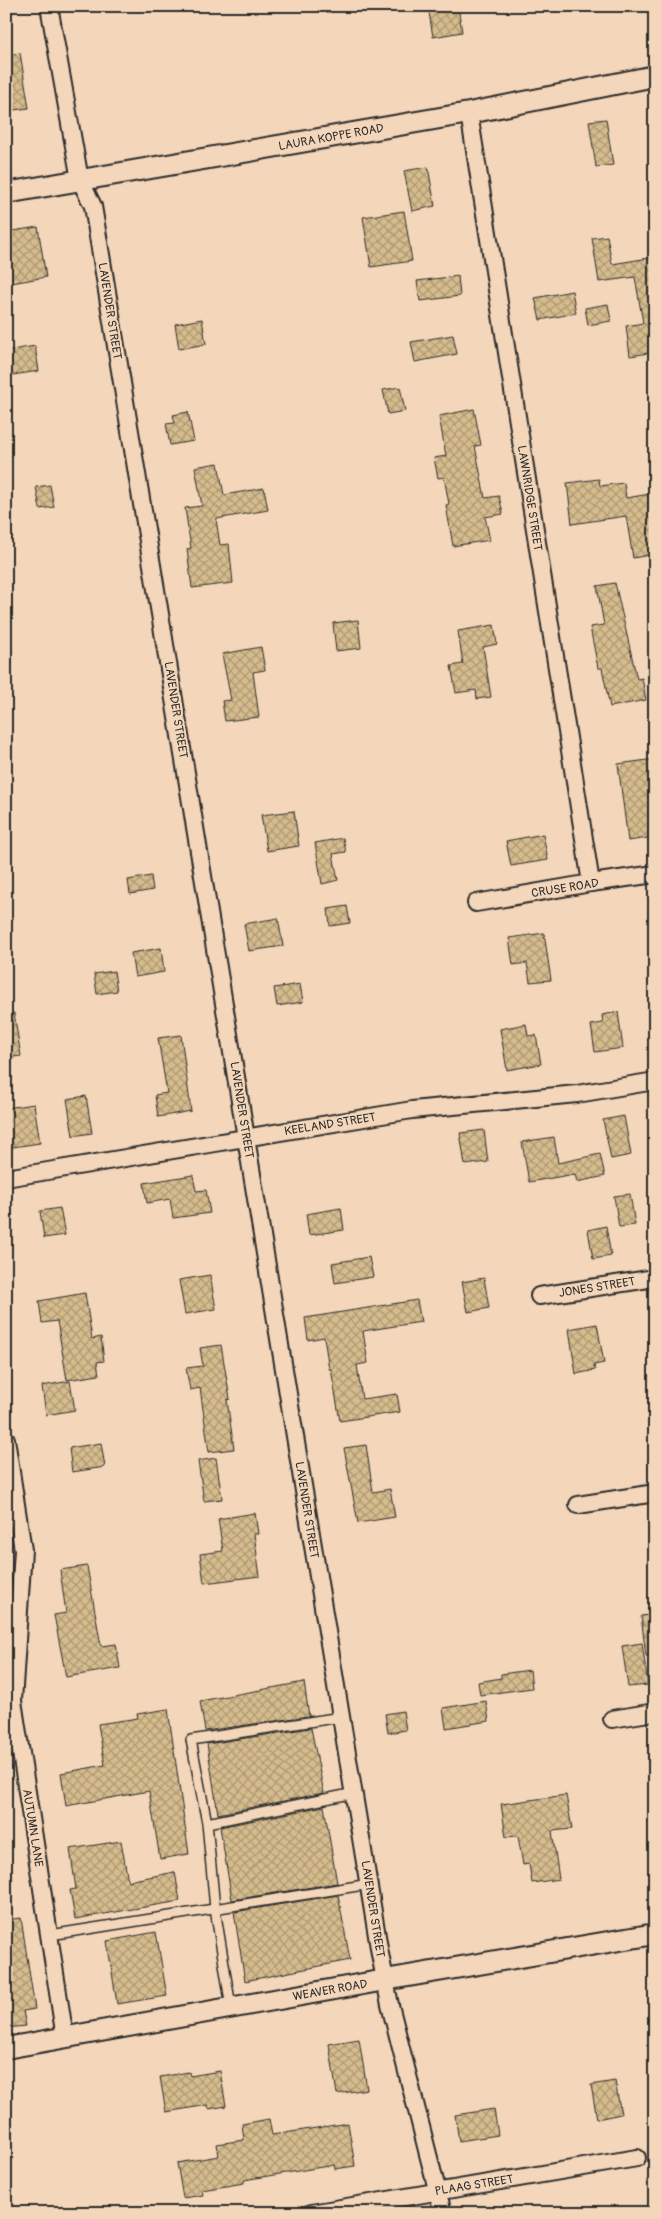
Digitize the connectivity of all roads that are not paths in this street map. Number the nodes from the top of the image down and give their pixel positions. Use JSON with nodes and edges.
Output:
{"nodes":[{"id":1,"x":49,"y":6,"type":"edge"},
{"id":2,"x":655,"y":76,"type":"edge"},
{"id":3,"x":469,"y":114,"type":"junction"},
{"id":4,"x":80,"y":180,"type":"junction"},
{"id":5,"x":6,"y":193,"type":"edge"},
{"id":6,"x":655,"y":874,"type":"edge"},
{"id":7,"x":591,"y":883,"type":"junction"},
{"id":8,"x":476,"y":903,"type":"dead end"},
{"id":9,"x":655,"y":1081,"type":"edge"},
{"id":10,"x":247,"y":1137,"type":"junction"},
{"id":11,"x":6,"y":1178,"type":"edge"},
{"id":12,"x":655,"y":1278,"type":"edge"},
{"id":13,"x":539,"y":1296,"type":"dead end"},
{"id":14,"x":6,"y":1439,"type":"edge"},
{"id":15,"x":655,"y":1493,"type":"edge"},
{"id":16,"x":578,"y":1505,"type":"dead end"},
{"id":17,"x":655,"y":1712,"type":"edge"},
{"id":18,"x":341,"y":1717,"type":"junction"},
{"id":19,"x":612,"y":1719,"type":"dead end"},
{"id":20,"x":355,"y":1793,"type":"junction"},
{"id":21,"x":207,"y":1823,"type":"junction"},
{"id":22,"x":370,"y":1884,"type":"junction"},
{"id":23,"x":215,"y":1909,"type":"junction"},
{"id":24,"x":655,"y":1934,"type":"edge"},
{"id":25,"x":50,"y":1935,"type":"junction"},
{"id":26,"x":385,"y":1980,"type":"junction"},
{"id":27,"x":231,"y":2008,"type":"junction"},
{"id":28,"x":65,"y":2038,"type":"junction"},
{"id":29,"x":6,"y":2048,"type":"edge"},
{"id":30,"x":637,"y":2158,"type":"dead end"},
{"id":31,"x":438,"y":2191,"type":"junction"},
{"id":32,"x":311,"y":2213,"type":"edge"},
{"id":33,"x":443,"y":2213,"type":"edge"}],
"edges":[{"from":1,"to":4,"type":"street","name":"LAVENDER STREET"},
{"from":2,"to":3,"type":"street","name":"LAURA KOPPE ROAD"},
{"from":3,"to":4,"type":"street","name":"LAURA KOPPE ROAD"},
{"from":3,"to":7,"type":"street","name":"LAWNRIDGE STREET"},
{"from":4,"to":5,"type":"street","name":"LAURA KOPPE ROAD"},
{"from":4,"to":10,"type":"street","name":"LAVENDER STREET"},
{"from":6,"to":7,"type":"street","name":"CRUSE ROAD"},
{"from":7,"to":8,"type":"street","name":"CRUSE ROAD"},
{"from":9,"to":10,"type":"street","name":"KEELAND STREET"},
{"from":10,"to":11,"type":"street","name":"KEELAND STREET"},
{"from":10,"to":18,"type":"street","name":"LAVENDER STREET"},
{"from":12,"to":13,"type":"street","name":"JONES STREET"},
{"from":14,"to":25,"type":"street","name":"AUTUMN LANE"},
{"from":15,"to":16,"type":"street"},
{"from":17,"to":19,"type":"street"},
{"from":18,"to":20,"type":"street","name":"LAVENDER STREET"},
{"from":18,"to":21,"type":"lane"},
{"from":20,"to":21,"type":"lane"},
{"from":20,"to":22,"type":"street","name":"LAVENDER STREET"},
{"from":21,"to":23,"type":"lane"},
{"from":22,"to":23,"type":"lane"},
{"from":22,"to":26,"type":"street","name":"LAVENDER STREET"},
{"from":23,"to":25,"type":"lane"},
{"from":23,"to":27,"type":"lane"},
{"from":24,"to":26,"type":"street","name":"WEAVER ROAD"},
{"from":25,"to":28,"type":"street","name":"AUTUMN LANE"},
{"from":26,"to":27,"type":"street","name":"WEAVER ROAD"},
{"from":26,"to":31,"type":"street","name":"LAVENDER STREET"},
{"from":27,"to":28,"type":"street","name":"WEAVER ROAD"},
{"from":28,"to":29,"type":"street","name":"WEAVER ROAD"},
{"from":30,"to":31,"type":"street","name":"PLAAG STREET"},
{"from":31,"to":32,"type":"street","name":"PLAAG STREET"},
{"from":31,"to":33,"type":"street","name":"LAVENDER STREET"}]}
